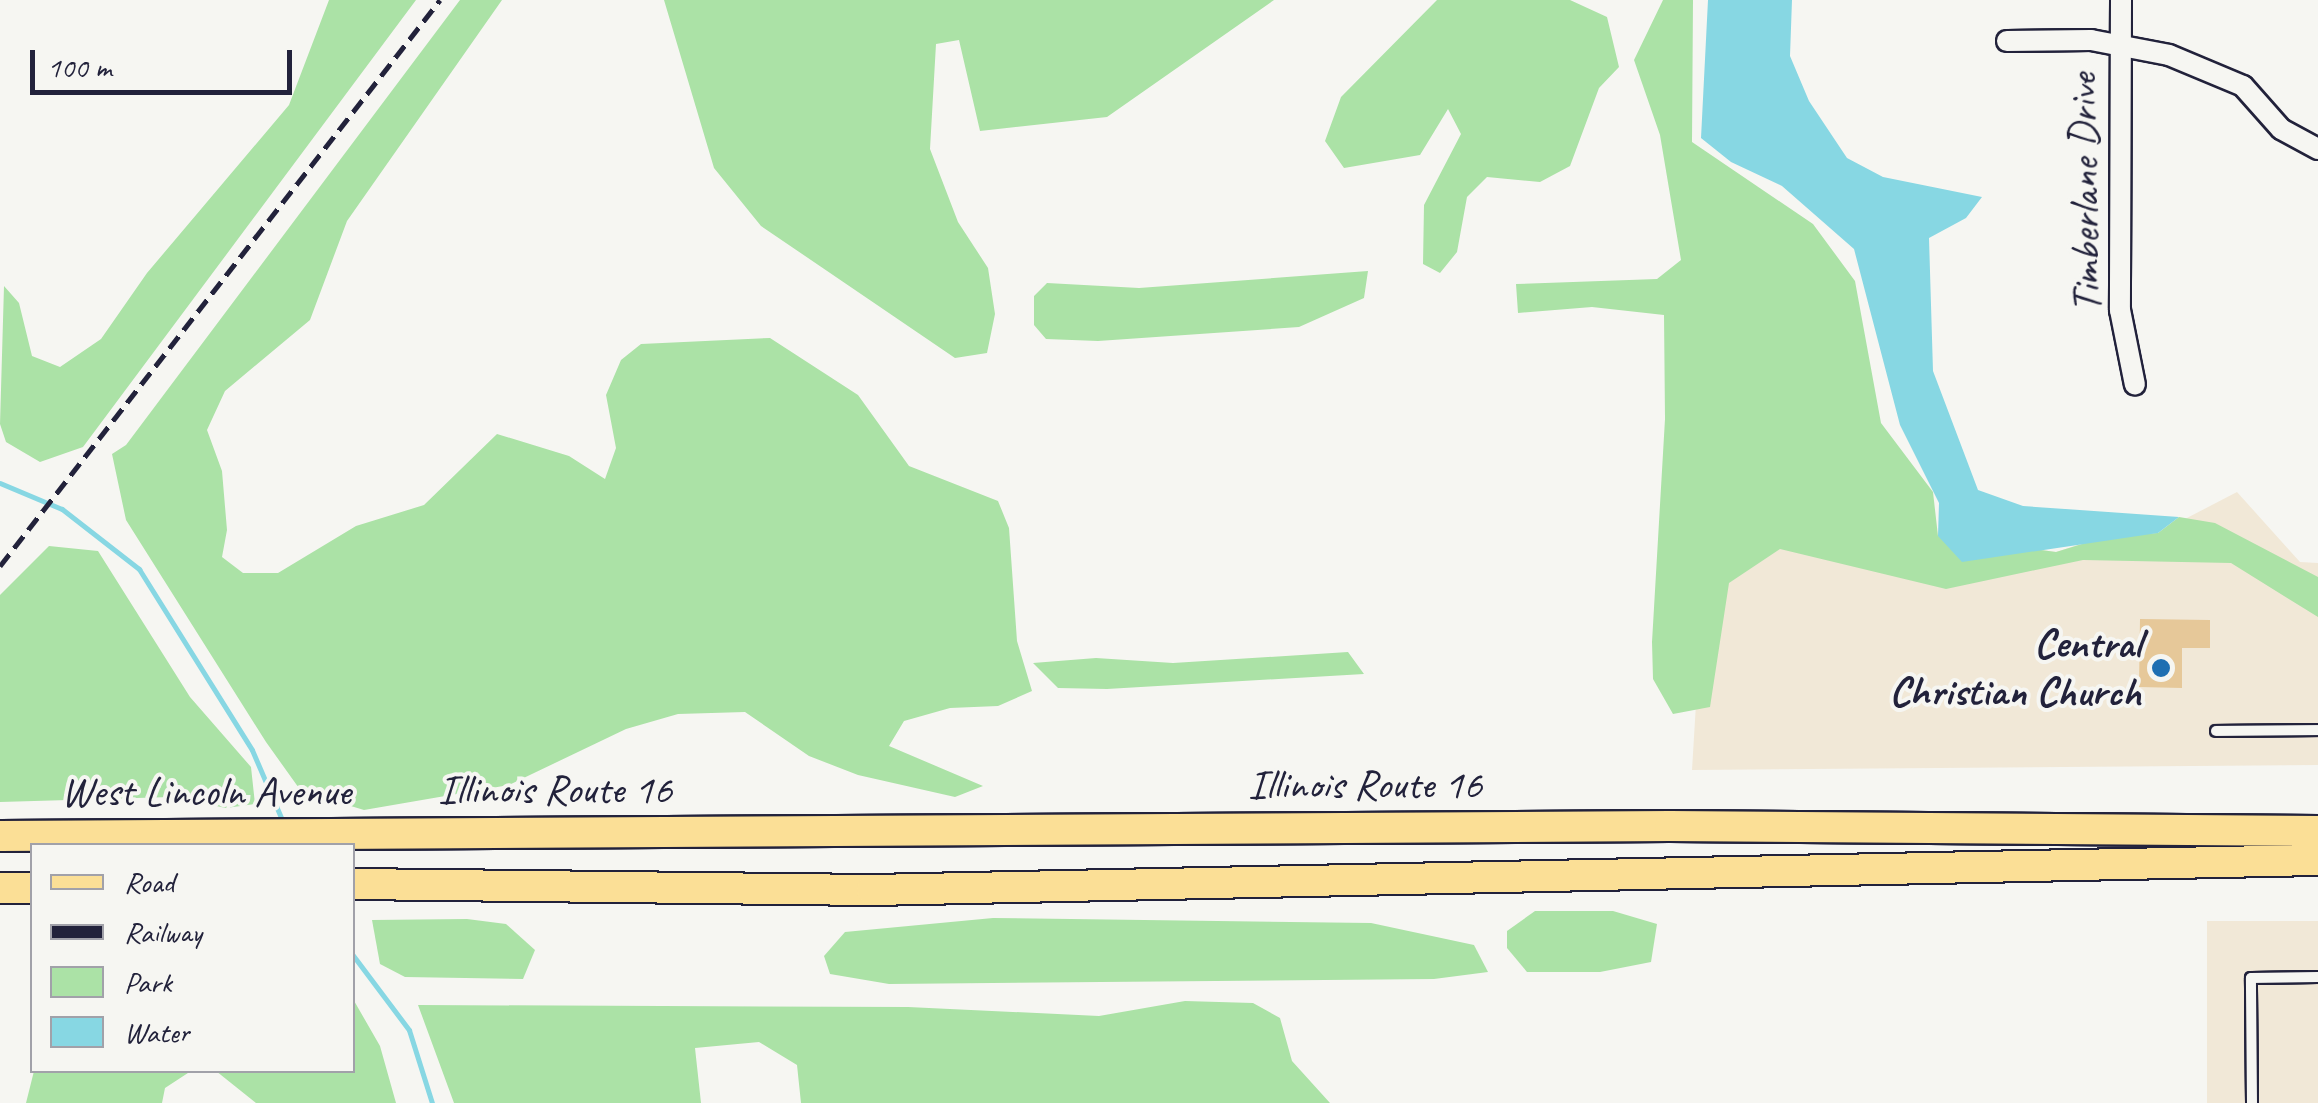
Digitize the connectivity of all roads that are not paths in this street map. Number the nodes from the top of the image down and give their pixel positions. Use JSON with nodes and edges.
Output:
{"nodes":[{"id":1,"x":2120,"y":0,"type":"edge"},
{"id":2,"x":2007,"y":41,"type":"dead end"},
{"id":3,"x":2121,"y":44,"type":"junction"},
{"id":4,"x":2318,"y":149,"type":"edge"},
{"id":5,"x":2135,"y":385,"type":"dead end"},
{"id":6,"x":2318,"y":730,"type":"edge"},
{"id":7,"x":2216,"y":732,"type":"dead end"},
{"id":8,"x":2318,"y":832,"type":"edge"},
{"id":9,"x":412,"y":834,"type":"joint"},
{"id":10,"x":0,"y":836,"type":"edge"},
{"id":11,"x":2318,"y":860,"type":"edge"},
{"id":12,"x":355,"y":884,"type":"edge"},
{"id":13,"x":0,"y":888,"type":"edge"},
{"id":14,"x":30,"y":888,"type":"edge"},
{"id":15,"x":2318,"y":978,"type":"edge"},
{"id":16,"x":2252,"y":1103,"type":"edge"}],
"edges":[{"from":1,"to":3,"type":"street","name":"Timberlane Drive"},
{"from":2,"to":3,"type":"street"},
{"from":3,"to":4,"type":"street"},
{"from":3,"to":5,"type":"street","name":"Timberlane Drive"},
{"from":6,"to":7,"type":"lane"},
{"from":8,"to":9,"type":"main road","name":"Illinois Route 16"},
{"from":9,"to":10,"type":"main road","name":"West Lincoln Avenue"},
{"from":11,"to":12,"type":"main road"},
{"from":13,"to":14,"type":"main road"},
{"from":15,"to":16,"type":"lane"}]}
